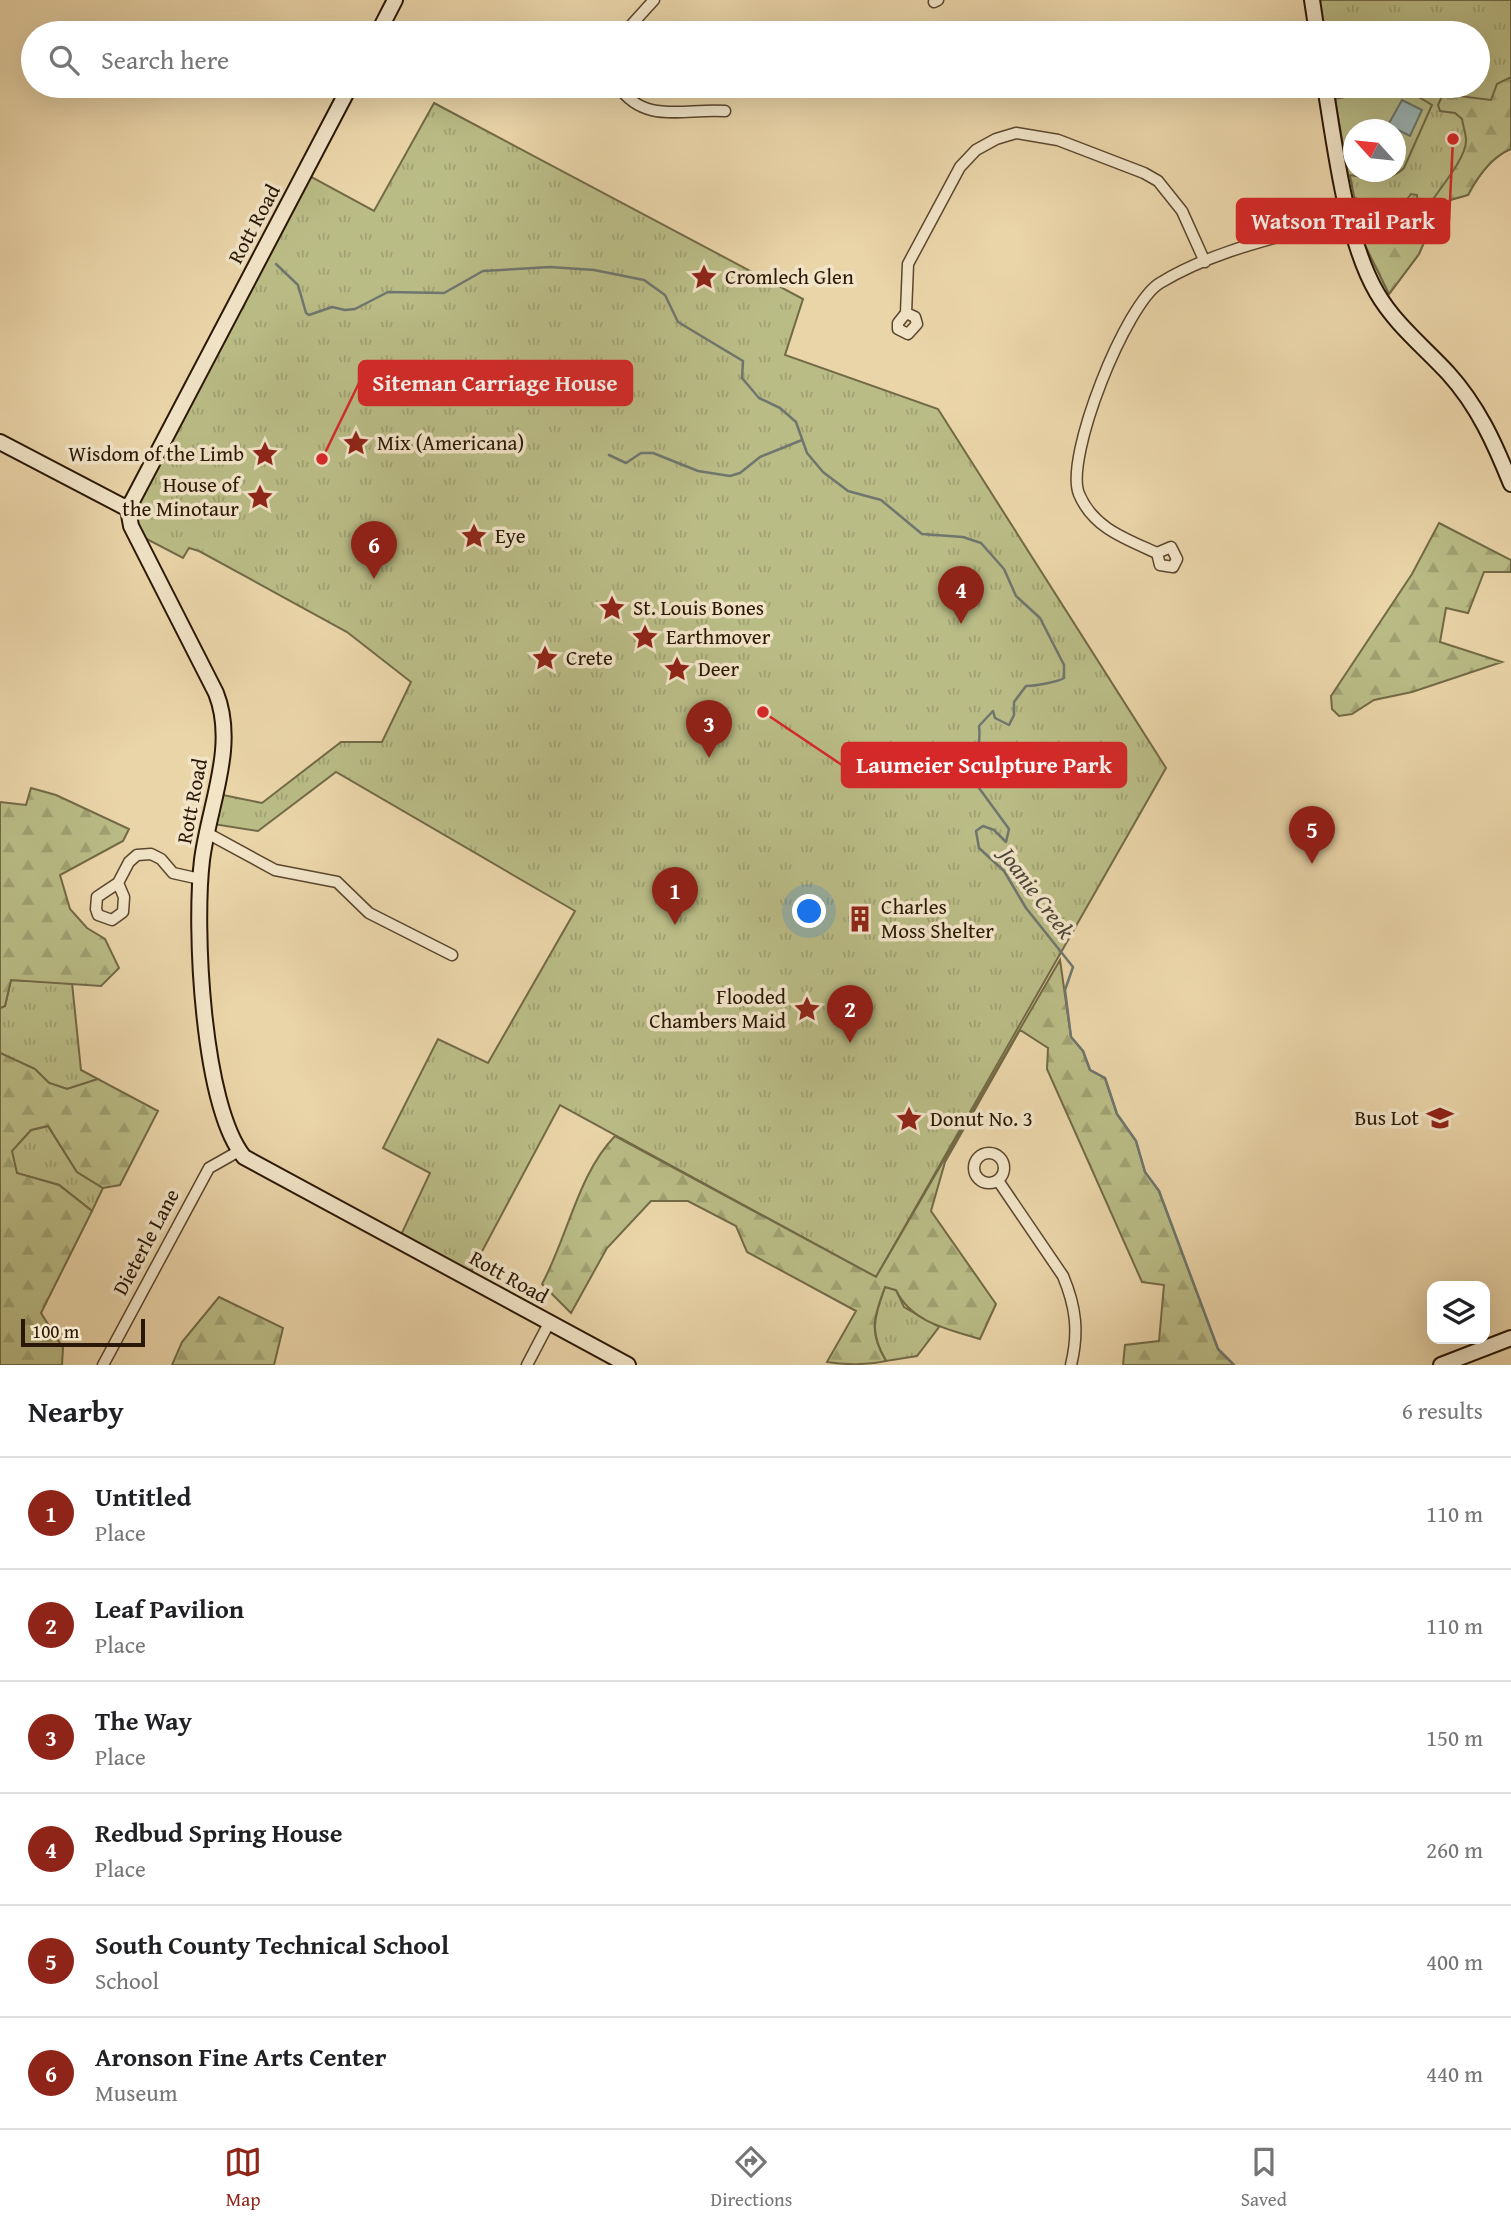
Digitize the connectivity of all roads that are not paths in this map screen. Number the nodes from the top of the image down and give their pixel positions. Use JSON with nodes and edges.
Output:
{"nodes":[{"id":1,"x":395,"y":0,"type":"edge"},
{"id":2,"x":654,"y":0,"type":"edge"},
{"id":3,"x":1312,"y":0,"type":"edge"},
{"id":4,"x":384,"y":21,"type":"edge"},
{"id":5,"x":635,"y":21,"type":"edge"},
{"id":6,"x":1315,"y":21,"type":"edge"},
{"id":7,"x":344,"y":98,"type":"edge"},
{"id":8,"x":629,"y":98,"type":"edge"},
{"id":9,"x":1327,"y":98,"type":"edge"},
{"id":10,"x":725,"y":111,"type":"dead end"},
{"id":11,"x":1350,"y":217,"type":"junction"},
{"id":12,"x":1310,"y":229,"type":"junction"},
{"id":13,"x":1355,"y":235,"type":"junction"},
{"id":14,"x":1205,"y":262,"type":"junction"},
{"id":15,"x":906,"y":313,"type":"dead end"},
{"id":16,"x":0,"y":442,"type":"edge"},
{"id":17,"x":1511,"y":484,"type":"edge"},
{"id":18,"x":128,"y":509,"type":"junction"},
{"id":19,"x":1157,"y":552,"type":"dead end"},
{"id":20,"x":207,"y":833,"type":"junction"},
{"id":21,"x":201,"y":879,"type":"junction"},
{"id":22,"x":118,"y":883,"type":"dead end"},
{"id":23,"x":452,"y":955,"type":"dead end"},
{"id":24,"x":239,"y":1151,"type":"junction"},
{"id":25,"x":999,"y":1182,"type":"dead end"},
{"id":26,"x":548,"y":1323,"type":"junction"},
{"id":27,"x":1511,"y":1338,"type":"edge"},
{"id":28,"x":103,"y":1365,"type":"edge"},
{"id":29,"x":527,"y":1365,"type":"edge"},
{"id":30,"x":628,"y":1365,"type":"edge"},
{"id":31,"x":1071,"y":1365,"type":"edge"},
{"id":32,"x":1441,"y":1365,"type":"edge"}],
"edges":[{"from":1,"to":4,"type":"street"},
{"from":2,"to":5,"type":"street"},
{"from":3,"to":6,"type":"street"},
{"from":7,"to":18,"type":"street","name":"Rott Road"},
{"from":8,"to":10,"type":"street"},
{"from":9,"to":11,"type":"street"},
{"from":11,"to":12,"type":"street"},
{"from":11,"to":13,"type":"street"},
{"from":12,"to":13,"type":"street"},
{"from":12,"to":14,"type":"street"},
{"from":13,"to":17,"type":"street"},
{"from":14,"to":15,"type":"street"},
{"from":14,"to":19,"type":"street"},
{"from":16,"to":18,"type":"street"},
{"from":18,"to":20,"type":"street","name":"Rott Road"},
{"from":20,"to":21,"type":"street","name":"Rott Road"},
{"from":20,"to":23,"type":"street"},
{"from":21,"to":22,"type":"street"},
{"from":21,"to":24,"type":"street","name":"Rott Road"},
{"from":24,"to":26,"type":"street","name":"Rott Road"},
{"from":24,"to":28,"type":"street","name":"Dieterle Lane"},
{"from":25,"to":31,"type":"street"},
{"from":26,"to":29,"type":"street"},
{"from":26,"to":30,"type":"street","name":"Rott Road"},
{"from":27,"to":32,"type":"street"}]}
